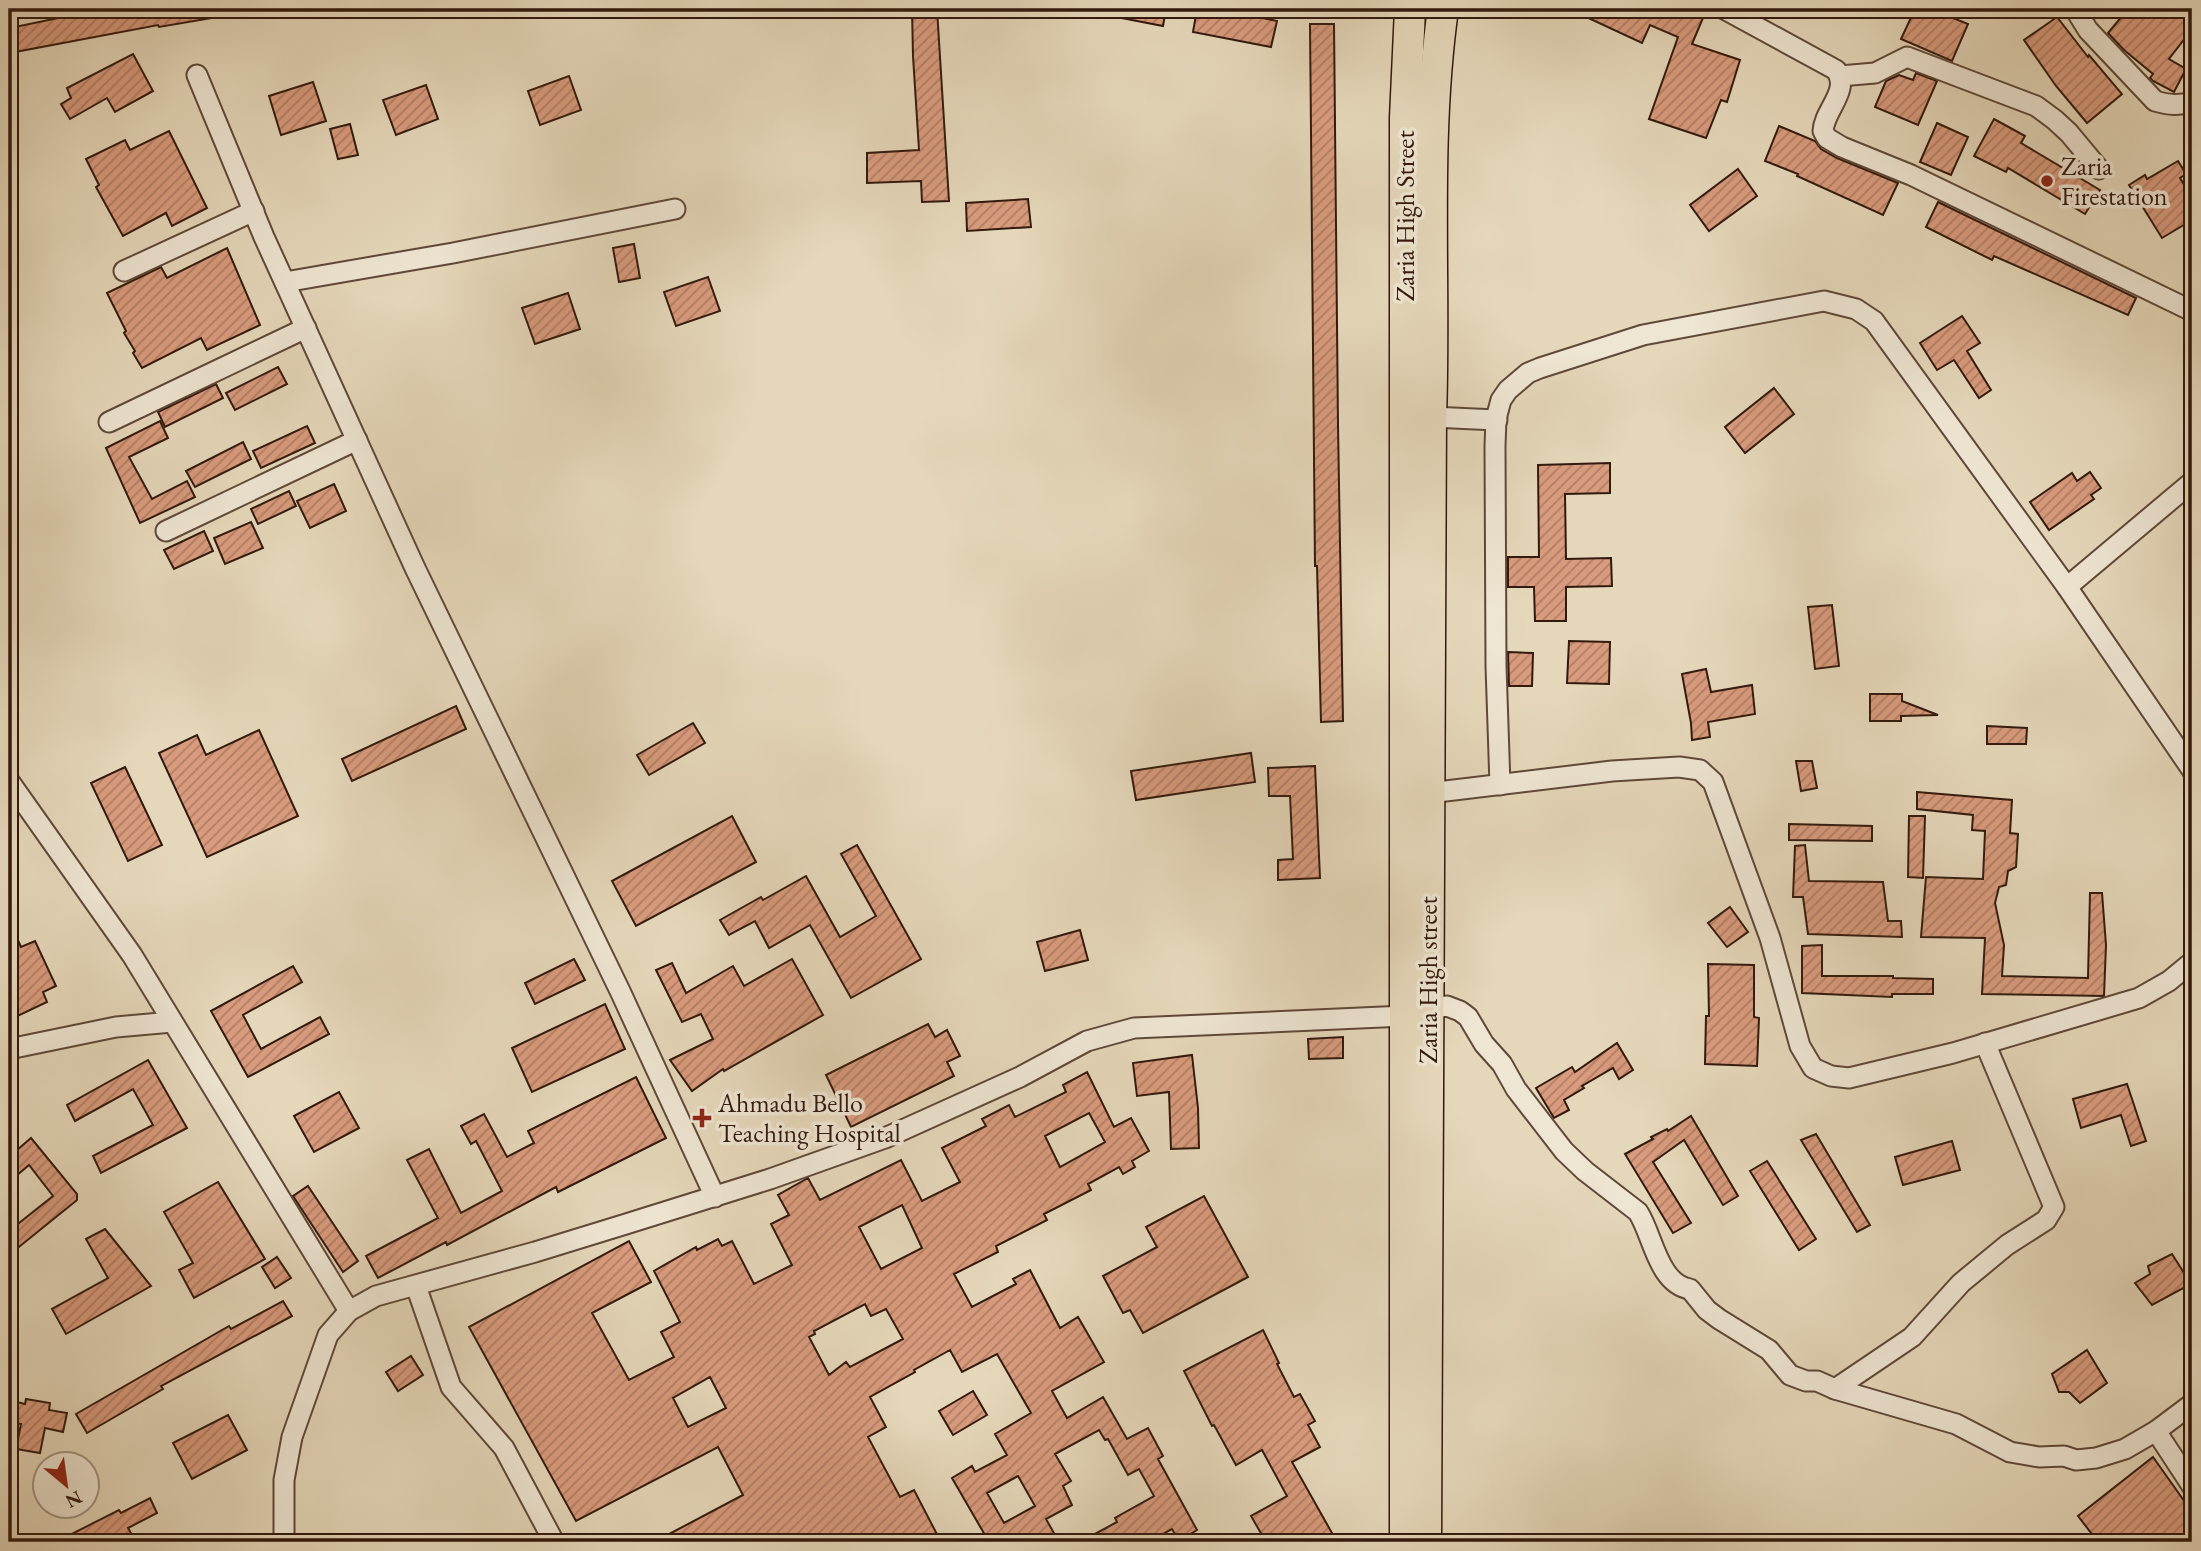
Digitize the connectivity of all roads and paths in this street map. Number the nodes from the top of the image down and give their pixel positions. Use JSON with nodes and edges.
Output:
{"nodes":[{"id":1,"x":1410,"y":9,"type":"edge"},
{"id":2,"x":1443,"y":9,"type":"edge"},
{"id":3,"x":1724,"y":9,"type":"edge"},
{"id":4,"x":2075,"y":9,"type":"edge"},
{"id":5,"x":197,"y":75,"type":"dead end"},
{"id":6,"x":1840,"y":76,"type":"junction"},
{"id":7,"x":2192,"y":102,"type":"edge"},
{"id":8,"x":2099,"y":169,"type":"dead end"},
{"id":9,"x":675,"y":209,"type":"dead end"},
{"id":10,"x":254,"y":211,"type":"junction"},
{"id":11,"x":124,"y":271,"type":"dead end"},
{"id":12,"x":285,"y":282,"type":"junction"},
{"id":13,"x":2192,"y":311,"type":"edge"},
{"id":14,"x":306,"y":328,"type":"junction"},
{"id":15,"x":1418,"y":420,"type":"junction"},
{"id":16,"x":1497,"y":421,"type":"junction"},
{"id":17,"x":109,"y":422,"type":"dead end"},
{"id":18,"x":357,"y":440,"type":"junction"},
{"id":19,"x":2192,"y":482,"type":"edge"},
{"id":20,"x":166,"y":531,"type":"dead end"},
{"id":21,"x":2067,"y":587,"type":"junction"},
{"id":22,"x":2192,"y":770,"type":"edge"},
{"id":23,"x":9,"y":781,"type":"edge"},
{"id":24,"x":1500,"y":785,"type":"junction"},
{"id":25,"x":1429,"y":793,"type":"junction"},
{"id":26,"x":2192,"y":962,"type":"edge"},
{"id":27,"x":1417,"y":1012,"type":"junction"},
{"id":28,"x":172,"y":1022,"type":"junction"},
{"id":29,"x":1985,"y":1043,"type":"junction"},
{"id":30,"x":9,"y":1049,"type":"edge"},
{"id":31,"x":715,"y":1197,"type":"junction"},
{"id":32,"x":416,"y":1286,"type":"junction"},
{"id":33,"x":349,"y":1311,"type":"junction"},
{"id":34,"x":1835,"y":1389,"type":"junction"},
{"id":35,"x":2192,"y":1404,"type":"edge"},
{"id":36,"x":2156,"y":1431,"type":"junction"},
{"id":37,"x":2192,"y":1486,"type":"edge"},
{"id":38,"x":284,"y":1542,"type":"edge"},
{"id":39,"x":554,"y":1542,"type":"edge"},
{"id":40,"x":1405,"y":1542,"type":"edge"},
{"id":41,"x":1426,"y":1542,"type":"edge"}],
"edges":[{"from":1,"to":15,"type":"main road","name":"Zaria High Street"},
{"from":2,"to":15,"type":"main road","name":"Zaria High Street"},
{"from":3,"to":6,"type":"street"},
{"from":4,"to":7,"type":"street"},
{"from":5,"to":10,"type":"street"},
{"from":6,"to":8,"type":"street"},
{"from":6,"to":13,"type":"street"},
{"from":9,"to":12,"type":"street"},
{"from":10,"to":11,"type":"street"},
{"from":10,"to":12,"type":"street"},
{"from":12,"to":14,"type":"street"},
{"from":14,"to":17,"type":"street"},
{"from":14,"to":18,"type":"street"},
{"from":15,"to":16,"type":"street"},
{"from":15,"to":25,"type":"main road","name":"Zaria High street"},
{"from":15,"to":27,"type":"main road","name":"Zaria High street"},
{"from":16,"to":21,"type":"street"},
{"from":16,"to":24,"type":"street"},
{"from":18,"to":20,"type":"street"},
{"from":18,"to":31,"type":"street"},
{"from":19,"to":21,"type":"street"},
{"from":21,"to":22,"type":"street"},
{"from":23,"to":28,"type":"street"},
{"from":24,"to":25,"type":"street"},
{"from":24,"to":29,"type":"street"},
{"from":25,"to":27,"type":"main road","name":"Zaria High street"},
{"from":26,"to":29,"type":"street"},
{"from":27,"to":31,"type":"street"},
{"from":27,"to":34,"type":"street"},
{"from":27,"to":40,"type":"main road","name":"Zaria High street"},
{"from":27,"to":41,"type":"main road","name":"Zaria High street"},
{"from":28,"to":30,"type":"street"},
{"from":28,"to":33,"type":"street"},
{"from":29,"to":34,"type":"street"},
{"from":31,"to":32,"type":"street"},
{"from":32,"to":33,"type":"street"},
{"from":32,"to":39,"type":"street"},
{"from":33,"to":38,"type":"street"},
{"from":34,"to":36,"type":"street"},
{"from":35,"to":36,"type":"street"},
{"from":36,"to":37,"type":"street"}]}
